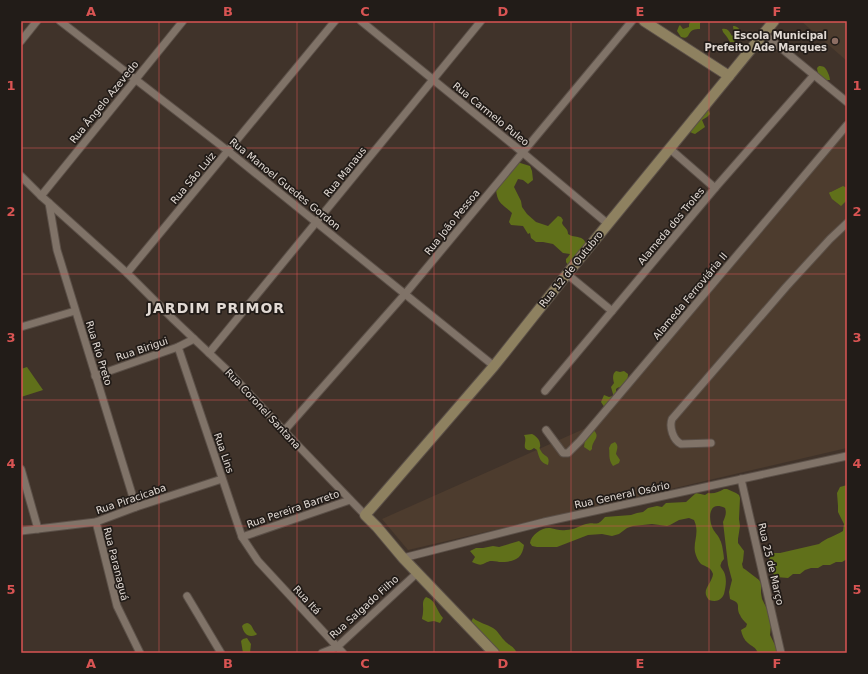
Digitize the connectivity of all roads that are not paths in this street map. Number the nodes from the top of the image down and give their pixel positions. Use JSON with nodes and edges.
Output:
{"nodes":[{"id":1,"x":37,"y":21,"type":"edge"},
{"id":2,"x":60,"y":21,"type":"edge"},
{"id":3,"x":183,"y":21,"type":"edge"},
{"id":4,"x":336,"y":21,"type":"edge"},
{"id":5,"x":361,"y":21,"type":"edge"},
{"id":6,"x":481,"y":21,"type":"edge"},
{"id":7,"x":632,"y":21,"type":"edge"},
{"id":8,"x":644,"y":21,"type":"edge"},
{"id":9,"x":774,"y":21,"type":"edge"},
{"id":10,"x":764,"y":34,"type":"junction"},
{"id":11,"x":21,"y":41,"type":"edge"},
{"id":12,"x":814,"y":75,"type":"junction"},
{"id":13,"x":729,"y":76,"type":"junction"},
{"id":14,"x":135,"y":79,"type":"junction"},
{"id":15,"x":433,"y":80,"type":"junction"},
{"id":16,"x":847,"y":102,"type":"edge"},
{"id":17,"x":847,"y":125,"type":"edge"},
{"id":18,"x":669,"y":148,"type":"junction"},
{"id":19,"x":228,"y":151,"type":"junction"},
{"id":20,"x":522,"y":152,"type":"junction"},
{"id":21,"x":21,"y":176,"type":"edge"},
{"id":22,"x":715,"y":188,"type":"junction"},
{"id":23,"x":41,"y":196,"type":"junction"},
{"id":24,"x":49,"y":203,"type":"junction"},
{"id":25,"x":317,"y":223,"type":"junction"},
{"id":26,"x":847,"y":223,"type":"edge"},
{"id":27,"x":608,"y":224,"type":"junction"},
{"id":28,"x":127,"y":273,"type":"junction"},
{"id":29,"x":567,"y":274,"type":"junction"},
{"id":30,"x":405,"y":294,"type":"junction"},
{"id":31,"x":75,"y":311,"type":"junction"},
{"id":32,"x":612,"y":311,"type":"junction"},
{"id":33,"x":21,"y":327,"type":"edge"},
{"id":34,"x":194,"y":339,"type":"junction"},
{"id":35,"x":178,"y":347,"type":"junction"},
{"id":36,"x":209,"y":353,"type":"junction"},
{"id":37,"x":494,"y":366,"type":"junction"},
{"id":38,"x":95,"y":376,"type":"junction"},
{"id":39,"x":545,"y":392,"type":"dead end"},
{"id":40,"x":546,"y":430,"type":"dead end"},
{"id":41,"x":284,"y":431,"type":"junction"},
{"id":42,"x":711,"y":443,"type":"dead end"},
{"id":43,"x":847,"y":456,"type":"edge"},
{"id":44,"x":21,"y":469,"type":"edge"},
{"id":45,"x":222,"y":478,"type":"junction"},
{"id":46,"x":741,"y":479,"type":"junction"},
{"id":47,"x":350,"y":500,"type":"junction"},
{"id":48,"x":136,"y":507,"type":"junction"},
{"id":49,"x":365,"y":515,"type":"junction"},
{"id":50,"x":96,"y":522,"type":"junction"},
{"id":51,"x":38,"y":529,"type":"junction"},
{"id":52,"x":21,"y":531,"type":"edge"},
{"id":53,"x":242,"y":537,"type":"junction"},
{"id":54,"x":403,"y":558,"type":"junction"},
{"id":55,"x":258,"y":561,"type":"joint"},
{"id":56,"x":418,"y":573,"type":"junction"},
{"id":57,"x":187,"y":596,"type":"dead end"},
{"id":58,"x":337,"y":647,"type":"junction"},
{"id":59,"x":140,"y":653,"type":"edge"},
{"id":60,"x":221,"y":653,"type":"edge"},
{"id":61,"x":322,"y":653,"type":"edge"},
{"id":62,"x":343,"y":653,"type":"edge"},
{"id":63,"x":494,"y":653,"type":"edge"},
{"id":64,"x":781,"y":653,"type":"edge"}],
"edges":[{"from":1,"to":11,"type":"street"},
{"from":2,"to":14,"type":"street","name":"Rua Manoel Guedes Gordon"},
{"from":3,"to":14,"type":"street","name":"Rua Ângelo Azevedo"},
{"from":4,"to":19,"type":"street","name":"Rua São Luiz"},
{"from":5,"to":15,"type":"street","name":"Rua Carmelo Puleo"},
{"from":6,"to":15,"type":"street","name":"Rua Manaus"},
{"from":7,"to":20,"type":"street","name":"Rua João Pessoa"},
{"from":8,"to":13,"type":"main road"},
{"from":9,"to":10,"type":"main road","name":"Rua 12 de Outubro"},
{"from":10,"to":12,"type":"street"},
{"from":10,"to":13,"type":"main road","name":"Rua 12 de Outubro"},
{"from":12,"to":16,"type":"street"},
{"from":12,"to":22,"type":"street","name":"Alameda dos Troles"},
{"from":13,"to":18,"type":"main road","name":"Rua 12 de Outubro"},
{"from":14,"to":19,"type":"street","name":"Rua Manoel Guedes Gordon"},
{"from":14,"to":23,"type":"street","name":"Rua Ângelo Azevedo"},
{"from":15,"to":20,"type":"street","name":"Rua Carmelo Puleo"},
{"from":15,"to":25,"type":"street","name":"Rua Manaus"},
{"from":17,"to":40,"type":"street","name":"Alameda Ferroviária II"},
{"from":18,"to":22,"type":"street"},
{"from":18,"to":27,"type":"main road","name":"Rua 12 de Outubro"},
{"from":19,"to":25,"type":"street","name":"Rua Manoel Guedes Gordon"},
{"from":19,"to":28,"type":"street","name":"Rua São Luiz"},
{"from":20,"to":27,"type":"street","name":"Rua Carmelo Puleo"},
{"from":20,"to":30,"type":"street","name":"Rua João Pessoa"},
{"from":21,"to":23,"type":"street","name":"Rua Coronel Santana"},
{"from":22,"to":32,"type":"street","name":"Alameda dos Troles"},
{"from":23,"to":24,"type":"street","name":"Rua Coronel Santana"},
{"from":24,"to":28,"type":"street","name":"Rua Coronel Santana"},
{"from":24,"to":31,"type":"street","name":"Rua Río Preto"},
{"from":25,"to":30,"type":"street","name":"Rua Manoel Guedes Gordon"},
{"from":25,"to":36,"type":"street","name":"Rua Manaus"},
{"from":26,"to":42,"type":"street"},
{"from":27,"to":29,"type":"main road","name":"Rua 12 de Outubro"},
{"from":28,"to":34,"type":"street","name":"Rua Coronel Santana"},
{"from":29,"to":32,"type":"street"},
{"from":29,"to":37,"type":"main road","name":"Rua 12 de Outubro"},
{"from":30,"to":37,"type":"street","name":"Rua Manoel Guedes Gordon"},
{"from":30,"to":41,"type":"street","name":"Rua João Pessoa"},
{"from":31,"to":33,"type":"street"},
{"from":31,"to":38,"type":"street","name":"Rua Río Preto"},
{"from":32,"to":39,"type":"street","name":"Alameda dos Troles"},
{"from":34,"to":35,"type":"street","name":"Rua Birigui"},
{"from":34,"to":36,"type":"street","name":"Rua Coronel Santana"},
{"from":35,"to":38,"type":"street","name":"Rua Birigui"},
{"from":35,"to":45,"type":"street","name":"Rua Lins"},
{"from":36,"to":41,"type":"street","name":"Rua Coronel Santana"},
{"from":37,"to":49,"type":"main road","name":"Rua 12 de Outubro"},
{"from":38,"to":48,"type":"street","name":"Rua Río Preto"},
{"from":41,"to":47,"type":"street","name":"Rua Coronel Santana"},
{"from":43,"to":46,"type":"street","name":"Rua General Osório"},
{"from":44,"to":51,"type":"street"},
{"from":45,"to":48,"type":"street","name":"Rua Piracicaba"},
{"from":45,"to":53,"type":"street","name":"Rua Lins"},
{"from":46,"to":54,"type":"street","name":"Rua General Osório"},
{"from":46,"to":64,"type":"street","name":"Rua 25 de Março"},
{"from":47,"to":49,"type":"street","name":"Rua Coronel Santana"},
{"from":47,"to":53,"type":"street","name":"Rua Pereira Barreto"},
{"from":48,"to":50,"type":"street","name":"Rua Piracicaba"},
{"from":49,"to":54,"type":"main road","name":"Rua Coronel Santana"},
{"from":50,"to":51,"type":"street","name":"Rua Piracicaba"},
{"from":50,"to":59,"type":"street","name":"Rua Paranaguá"},
{"from":51,"to":52,"type":"street","name":"Rua Piracicaba"},
{"from":53,"to":55,"type":"street","name":"Rua Lins"},
{"from":54,"to":56,"type":"main road","name":"Rua Coronel Santana"},
{"from":55,"to":58,"type":"street","name":"Rua Itá"},
{"from":56,"to":58,"type":"street","name":"Rua Salgado Filho"},
{"from":56,"to":63,"type":"main road","name":"Rua Coronel Santana"},
{"from":57,"to":60,"type":"street"},
{"from":58,"to":61,"type":"street","name":"Rua Salgado Filho"},
{"from":58,"to":62,"type":"street","name":"Rua Itá"}]}
